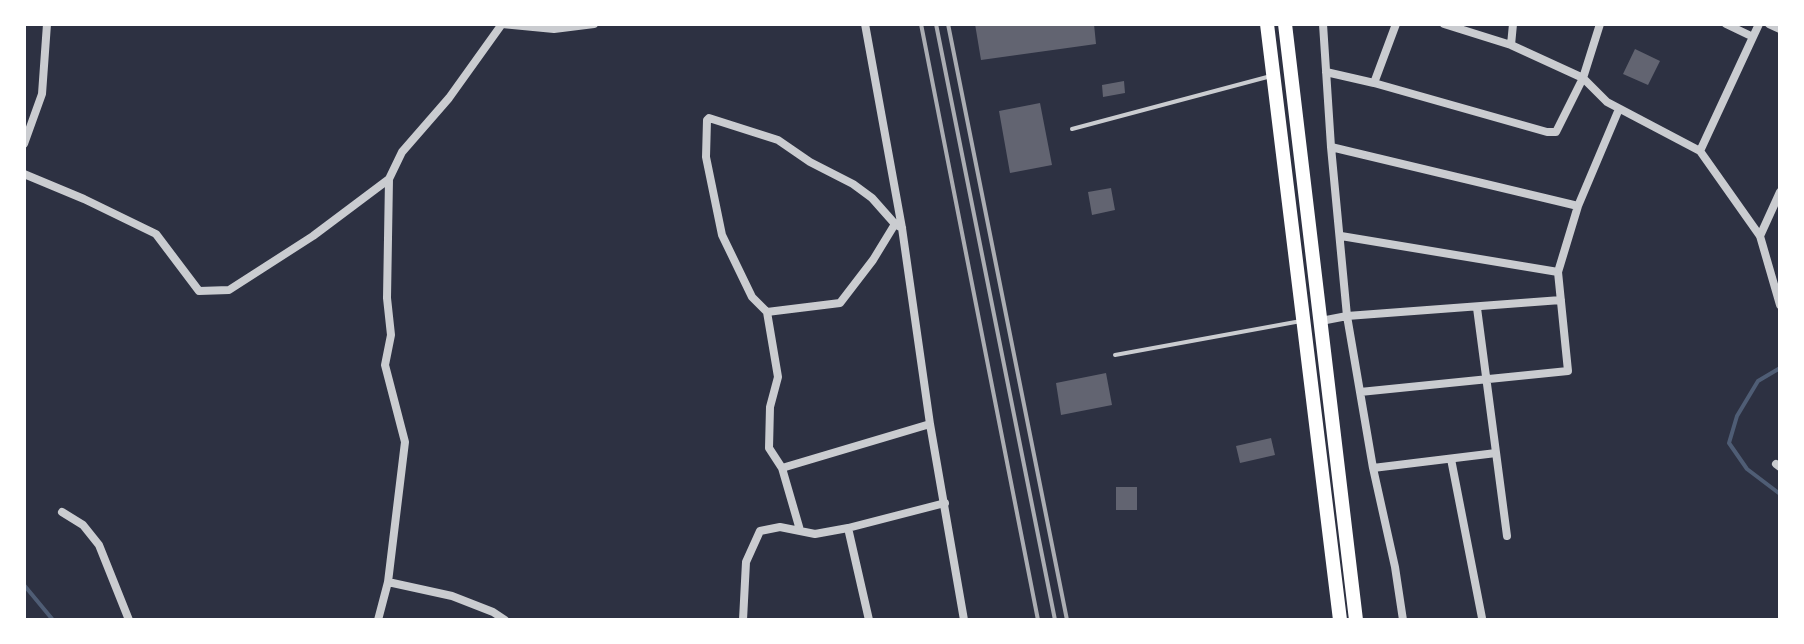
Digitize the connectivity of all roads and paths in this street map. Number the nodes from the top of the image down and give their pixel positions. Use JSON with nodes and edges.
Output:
{"nodes":[{"id":1,"x":47,"y":24,"type":"edge"},
{"id":2,"x":502,"y":24,"type":"edge"},
{"id":3,"x":594,"y":24,"type":"edge"},
{"id":4,"x":865,"y":24,"type":"edge"},
{"id":5,"x":1267,"y":24,"type":"edge"},
{"id":6,"x":1285,"y":24,"type":"edge"},
{"id":7,"x":1323,"y":24,"type":"edge"},
{"id":8,"x":1396,"y":24,"type":"edge"},
{"id":9,"x":1444,"y":24,"type":"edge"},
{"id":10,"x":1513,"y":24,"type":"edge"},
{"id":11,"x":1600,"y":24,"type":"edge"},
{"id":12,"x":1726,"y":24,"type":"edge"},
{"id":13,"x":1759,"y":24,"type":"edge"},
{"id":14,"x":1769,"y":24,"type":"edge"},
{"id":15,"x":1780,"y":29,"type":"edge"},
{"id":16,"x":1751,"y":36,"type":"junction"},
{"id":17,"x":1511,"y":45,"type":"junction"},
{"id":18,"x":1326,"y":72,"type":"junction"},
{"id":19,"x":1273,"y":76,"type":"junction"},
{"id":20,"x":1583,"y":78,"type":"junction"},
{"id":21,"x":1374,"y":83,"type":"junction"},
{"id":22,"x":1619,"y":109,"type":"junction"},
{"id":23,"x":1072,"y":129,"type":"dead end"},
{"id":24,"x":24,"y":144,"type":"edge"},
{"id":25,"x":1331,"y":147,"type":"junction"},
{"id":26,"x":1700,"y":151,"type":"junction"},
{"id":27,"x":24,"y":174,"type":"edge"},
{"id":28,"x":389,"y":179,"type":"junction"},
{"id":29,"x":1780,"y":192,"type":"edge"},
{"id":30,"x":1578,"y":206,"type":"junction"},
{"id":31,"x":1777,"y":210,"type":"edge"},
{"id":32,"x":898,"y":226,"type":"junction"},
{"id":33,"x":1341,"y":236,"type":"junction"},
{"id":34,"x":1760,"y":236,"type":"junction"},
{"id":35,"x":1558,"y":272,"type":"junction"},
{"id":36,"x":1561,"y":300,"type":"junction"},
{"id":37,"x":1780,"y":305,"type":"edge"},
{"id":38,"x":1477,"y":308,"type":"junction"},
{"id":39,"x":767,"y":312,"type":"junction"},
{"id":40,"x":1347,"y":316,"type":"junction"},
{"id":41,"x":1304,"y":321,"type":"junction"},
{"id":42,"x":1321,"y":321,"type":"junction"},
{"id":43,"x":1115,"y":355,"type":"dead end"},
{"id":44,"x":1487,"y":379,"type":"junction"},
{"id":45,"x":1360,"y":392,"type":"junction"},
{"id":46,"x":930,"y":424,"type":"junction"},
{"id":47,"x":1496,"y":453,"type":"junction"},
{"id":48,"x":1451,"y":459,"type":"junction"},
{"id":49,"x":782,"y":468,"type":"junction"},
{"id":50,"x":1373,"y":468,"type":"junction"},
{"id":51,"x":945,"y":503,"type":"junction"},
{"id":52,"x":62,"y":512,"type":"dead end"},
{"id":53,"x":848,"y":528,"type":"junction"},
{"id":54,"x":800,"y":530,"type":"junction"},
{"id":55,"x":1507,"y":536,"type":"dead end"},
{"id":56,"x":388,"y":582,"type":"junction"},
{"id":57,"x":1482,"y":618,"type":"dead end"},
{"id":58,"x":129,"y":620,"type":"edge"},
{"id":59,"x":378,"y":620,"type":"edge"},
{"id":60,"x":505,"y":620,"type":"edge"},
{"id":61,"x":743,"y":620,"type":"edge"},
{"id":62,"x":869,"y":620,"type":"edge"},
{"id":63,"x":964,"y":620,"type":"edge"},
{"id":64,"x":1340,"y":620,"type":"edge"},
{"id":65,"x":1356,"y":620,"type":"edge"},
{"id":66,"x":1403,"y":620,"type":"edge"}],
"edges":[{"from":1,"to":24,"type":"street"},
{"from":2,"to":3,"type":"street"},
{"from":2,"to":28,"type":"street"},
{"from":4,"to":32,"type":"street"},
{"from":5,"to":19,"type":"highway"},
{"from":6,"to":42,"type":"highway"},
{"from":7,"to":18,"type":"street"},
{"from":8,"to":21,"type":"street"},
{"from":9,"to":17,"type":"street"},
{"from":10,"to":17,"type":"street"},
{"from":11,"to":20,"type":"street"},
{"from":12,"to":16,"type":"street"},
{"from":13,"to":16,"type":"street"},
{"from":14,"to":15,"type":"street"},
{"from":16,"to":26,"type":"street"},
{"from":17,"to":20,"type":"street"},
{"from":18,"to":21,"type":"street"},
{"from":18,"to":25,"type":"street"},
{"from":19,"to":23,"type":"lane"},
{"from":19,"to":41,"type":"highway"},
{"from":20,"to":21,"type":"street"},
{"from":20,"to":22,"type":"street"},
{"from":22,"to":26,"type":"street"},
{"from":22,"to":30,"type":"street"},
{"from":25,"to":30,"type":"street"},
{"from":25,"to":33,"type":"street"},
{"from":26,"to":34,"type":"street"},
{"from":27,"to":28,"type":"street"},
{"from":28,"to":56,"type":"street"},
{"from":29,"to":31,"type":"street"},
{"from":30,"to":35,"type":"street"},
{"from":31,"to":34,"type":"street"},
{"from":32,"to":39,"type":"street"},
{"from":32,"to":39,"type":"street"},
{"from":32,"to":46,"type":"street"},
{"from":33,"to":35,"type":"street"},
{"from":33,"to":40,"type":"street"},
{"from":34,"to":37,"type":"street"},
{"from":35,"to":36,"type":"street"},
{"from":36,"to":38,"type":"street"},
{"from":36,"to":44,"type":"street"},
{"from":38,"to":40,"type":"street"},
{"from":38,"to":44,"type":"street"},
{"from":39,"to":49,"type":"street"},
{"from":40,"to":42,"type":"street"},
{"from":40,"to":45,"type":"street"},
{"from":41,"to":43,"type":"lane"},
{"from":41,"to":64,"type":"highway"},
{"from":42,"to":65,"type":"highway"},
{"from":44,"to":45,"type":"street"},
{"from":44,"to":47,"type":"street"},
{"from":45,"to":50,"type":"street"},
{"from":46,"to":49,"type":"street"},
{"from":46,"to":51,"type":"street"},
{"from":47,"to":48,"type":"street"},
{"from":47,"to":55,"type":"street"},
{"from":48,"to":50,"type":"street"},
{"from":48,"to":57,"type":"street"},
{"from":49,"to":54,"type":"street"},
{"from":50,"to":66,"type":"street"},
{"from":51,"to":53,"type":"street"},
{"from":51,"to":63,"type":"street"},
{"from":52,"to":58,"type":"street"},
{"from":53,"to":54,"type":"street"},
{"from":53,"to":62,"type":"street"},
{"from":54,"to":61,"type":"street"},
{"from":56,"to":59,"type":"street"},
{"from":56,"to":60,"type":"street"}]}
